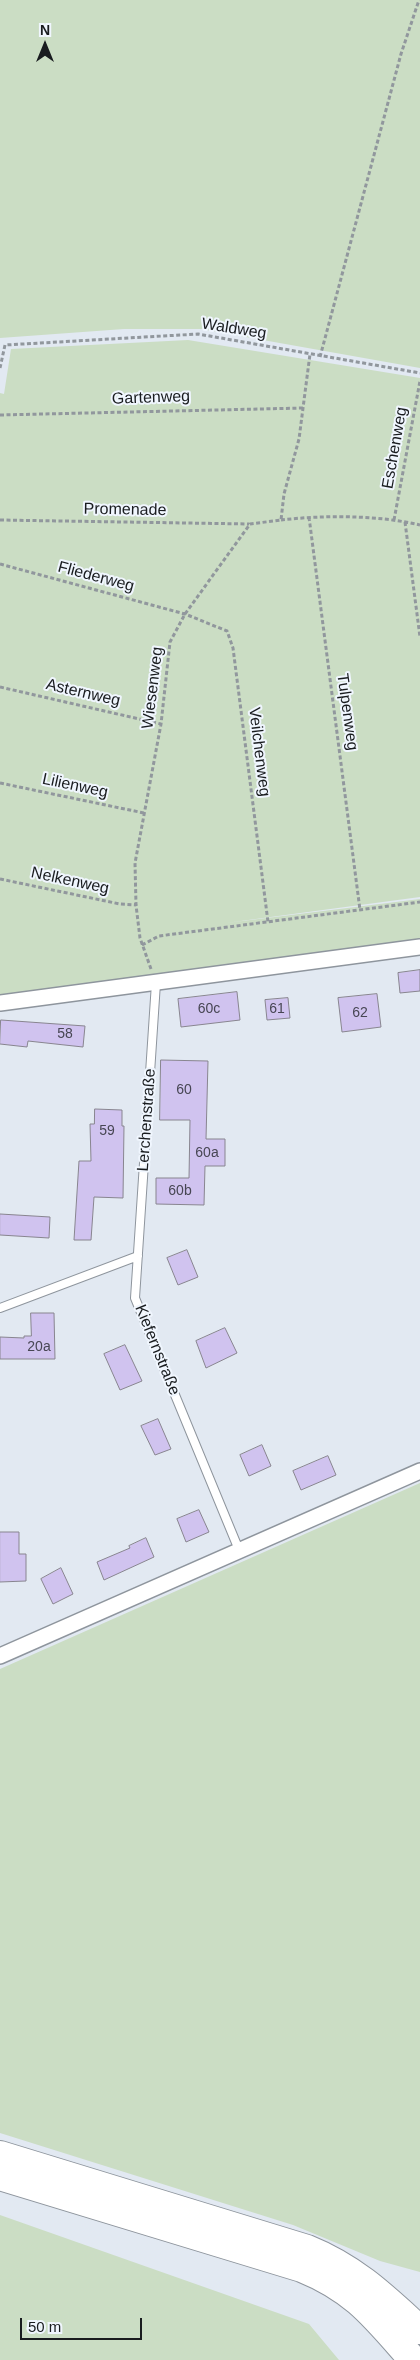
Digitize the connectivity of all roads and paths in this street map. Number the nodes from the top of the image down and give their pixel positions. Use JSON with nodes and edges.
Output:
{"nodes":[{"id":1,"x":419,"y":0,"type":"edge"},
{"id":2,"x":310,"y":354,"type":"junction"},
{"id":3,"x":320,"y":357,"type":"junction"},
{"id":4,"x":0,"y":368,"type":"edge"},
{"id":5,"x":420,"y":373,"type":"edge"},
{"id":6,"x":420,"y":380,"type":"edge"},
{"id":7,"x":304,"y":408,"type":"junction"},
{"id":8,"x":0,"y":415,"type":"edge"},
{"id":9,"x":309,"y":517,"type":"junction"},
{"id":10,"x":0,"y":520,"type":"edge"},
{"id":11,"x":281,"y":520,"type":"junction"},
{"id":12,"x":394,"y":520,"type":"junction"},
{"id":13,"x":406,"y":522,"type":"junction"},
{"id":14,"x":250,"y":524,"type":"junction"},
{"id":15,"x":420,"y":526,"type":"edge"},
{"id":16,"x":0,"y":564,"type":"edge"},
{"id":17,"x":185,"y":614,"type":"junction"},
{"id":18,"x":420,"y":638,"type":"edge"},
{"id":19,"x":0,"y":687,"type":"edge"},
{"id":20,"x":161,"y":724,"type":"junction"},
{"id":21,"x":0,"y":783,"type":"edge"},
{"id":22,"x":144,"y":813,"type":"junction"},
{"id":23,"x":0,"y":879,"type":"edge"},
{"id":24,"x":420,"y":902,"type":"edge"},
{"id":25,"x":136,"y":905,"type":"junction"},
{"id":26,"x":360,"y":910,"type":"junction"},
{"id":27,"x":268,"y":922,"type":"junction"},
{"id":28,"x":142,"y":945,"type":"junction"},
{"id":29,"x":420,"y":947,"type":"edge"},
{"id":30,"x":156,"y":983,"type":"junction"},
{"id":31,"x":0,"y":1003,"type":"edge"},
{"id":32,"x":138,"y":1256,"type":"junction"},
{"id":33,"x":0,"y":1308,"type":"edge"},
{"id":34,"x":420,"y":1471,"type":"edge"},
{"id":35,"x":239,"y":1550,"type":"junction"},
{"id":36,"x":0,"y":1656,"type":"edge"},
{"id":37,"x":0,"y":2155,"type":"edge"},
{"id":38,"x":0,"y":2176,"type":"edge"},
{"id":39,"x":420,"y":2330,"type":"edge"},
{"id":40,"x":413,"y":2360,"type":"edge"}],
"edges":[{"from":1,"to":3,"type":"path"},
{"from":2,"to":3,"type":"path","name":"Waldweg"},
{"from":2,"to":4,"type":"path","name":"Waldweg"},
{"from":2,"to":7,"type":"path"},
{"from":3,"to":5,"type":"path","name":"Waldweg"},
{"from":6,"to":12,"type":"path","name":"Eschenweg"},
{"from":7,"to":8,"type":"path","name":"Gartenweg"},
{"from":7,"to":11,"type":"path"},
{"from":9,"to":11,"type":"path"},
{"from":9,"to":12,"type":"path"},
{"from":9,"to":26,"type":"path","name":"Tulpenweg"},
{"from":10,"to":14,"type":"path","name":"Promenade"},
{"from":11,"to":14,"type":"path"},
{"from":12,"to":13,"type":"path"},
{"from":13,"to":15,"type":"path"},
{"from":13,"to":18,"type":"path"},
{"from":14,"to":17,"type":"path","name":"Wiesenweg"},
{"from":16,"to":17,"type":"path","name":"Fliederweg"},
{"from":17,"to":20,"type":"path","name":"Wiesenweg"},
{"from":17,"to":27,"type":"path","name":"Veilchenweg"},
{"from":19,"to":20,"type":"path","name":"Asternweg"},
{"from":20,"to":22,"type":"path","name":"Wiesenweg"},
{"from":21,"to":22,"type":"path","name":"Lilienweg"},
{"from":22,"to":25,"type":"path","name":"Wiesenweg"},
{"from":23,"to":25,"type":"path","name":"Nelkenweg"},
{"from":24,"to":26,"type":"path"},
{"from":25,"to":28,"type":"path","name":"Wiesenweg"},
{"from":26,"to":27,"type":"path"},
{"from":27,"to":28,"type":"path"},
{"from":28,"to":30,"type":"path","name":"Wiesenweg"},
{"from":29,"to":30,"type":"street"},
{"from":30,"to":31,"type":"street"},
{"from":30,"to":32,"type":"lane","name":"Lerchenstraße"},
{"from":32,"to":33,"type":"lane"},
{"from":32,"to":35,"type":"lane","name":"Kiefernstraße"},
{"from":34,"to":35,"type":"street"},
{"from":35,"to":36,"type":"street"},
{"from":37,"to":39,"type":"highway"},
{"from":38,"to":40,"type":"highway"}]}
